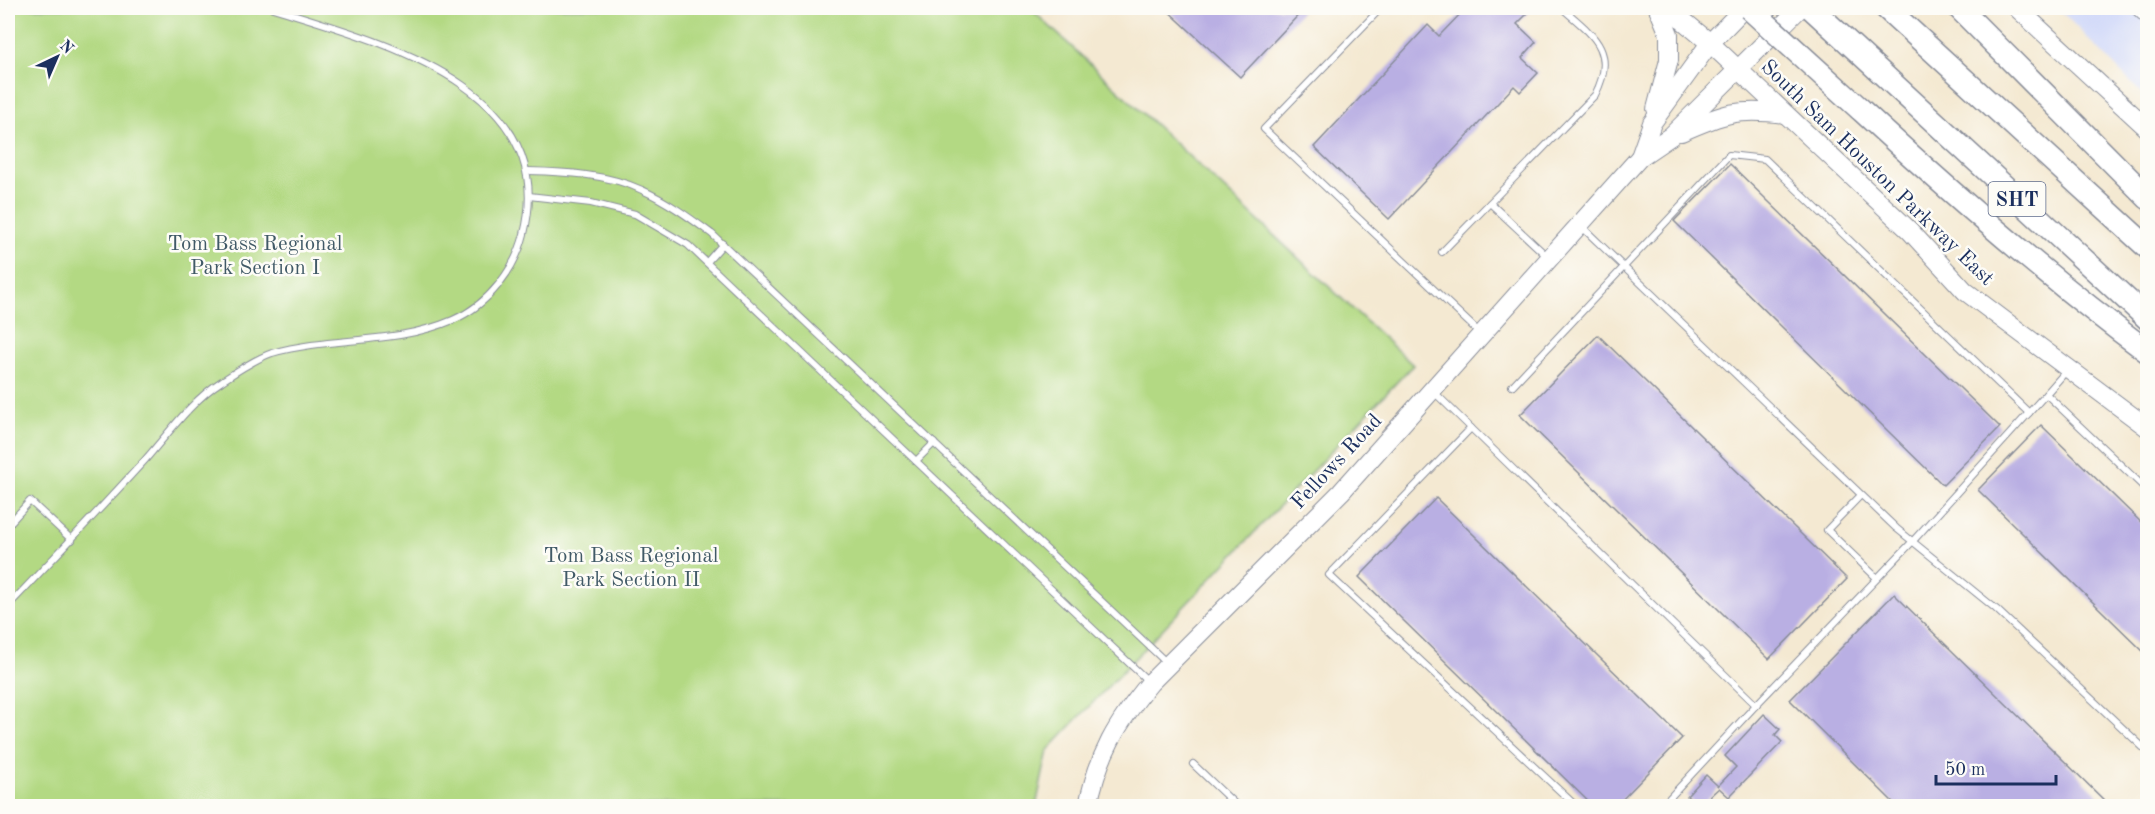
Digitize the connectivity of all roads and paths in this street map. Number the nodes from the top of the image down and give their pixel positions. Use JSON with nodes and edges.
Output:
{"nodes":[{"id":1,"x":273,"y":8,"type":"edge"},
{"id":2,"x":1381,"y":8,"type":"edge"},
{"id":3,"x":1562,"y":8,"type":"edge"},
{"id":4,"x":1658,"y":8,"type":"edge"},
{"id":5,"x":1668,"y":8,"type":"edge"},
{"id":6,"x":1744,"y":8,"type":"edge"},
{"id":7,"x":1749,"y":8,"type":"edge"},
{"id":8,"x":1800,"y":8,"type":"edge"},
{"id":9,"x":1811,"y":8,"type":"edge"},
{"id":10,"x":1886,"y":8,"type":"edge"},
{"id":11,"x":1959,"y":8,"type":"edge"},
{"id":12,"x":2017,"y":8,"type":"edge"},
{"id":13,"x":2132,"y":8,"type":"edge"},
{"id":14,"x":2148,"y":23,"type":"edge"},
{"id":15,"x":1710,"y":43,"type":"junction"},
{"id":16,"x":1739,"y":70,"type":"junction"},
{"id":17,"x":1785,"y":114,"type":"junction"},
{"id":18,"x":1652,"y":123,"type":"junction"},
{"id":19,"x":2148,"y":129,"type":"edge"},
{"id":20,"x":1671,"y":136,"type":"junction"},
{"id":21,"x":1640,"y":157,"type":"junction"},
{"id":22,"x":528,"y":171,"type":"junction"},
{"id":23,"x":529,"y":196,"type":"junction"},
{"id":24,"x":2148,"y":198,"type":"edge"},
{"id":25,"x":1490,"y":203,"type":"junction"},
{"id":26,"x":1580,"y":225,"type":"junction"},
{"id":27,"x":723,"y":244,"type":"junction"},
{"id":28,"x":2148,"y":248,"type":"edge"},
{"id":29,"x":1442,"y":252,"type":"dead end"},
{"id":30,"x":1550,"y":258,"type":"junction"},
{"id":31,"x":707,"y":262,"type":"junction"},
{"id":32,"x":1623,"y":266,"type":"junction"},
{"id":33,"x":2148,"y":319,"type":"edge"},
{"id":34,"x":1481,"y":335,"type":"junction"},
{"id":35,"x":2148,"y":352,"type":"edge"},
{"id":36,"x":2069,"y":369,"type":"junction"},
{"id":37,"x":1512,"y":386,"type":"dead end"},
{"id":38,"x":1432,"y":390,"type":"junction"},
{"id":39,"x":2046,"y":394,"type":"junction"},
{"id":40,"x":2029,"y":413,"type":"junction"},
{"id":41,"x":1471,"y":428,"type":"junction"},
{"id":42,"x":2148,"y":428,"type":"edge"},
{"id":43,"x":934,"y":443,"type":"junction"},
{"id":44,"x":916,"y":461,"type":"junction"},
{"id":45,"x":2148,"y":491,"type":"edge"},
{"id":46,"x":1861,"y":495,"type":"junction"},
{"id":47,"x":8,"y":525,"type":"edge"},
{"id":48,"x":72,"y":540,"type":"junction"},
{"id":49,"x":1912,"y":542,"type":"junction"},
{"id":50,"x":1877,"y":578,"type":"junction"},
{"id":51,"x":8,"y":606,"type":"edge"},
{"id":52,"x":1168,"y":665,"type":"junction"},
{"id":53,"x":1150,"y":683,"type":"junction"},
{"id":54,"x":1756,"y":705,"type":"junction"},
{"id":55,"x":2148,"y":752,"type":"edge"},
{"id":56,"x":1193,"y":764,"type":"dead end"},
{"id":57,"x":1088,"y":807,"type":"edge"},
{"id":58,"x":1237,"y":807,"type":"edge"},
{"id":59,"x":1576,"y":807,"type":"edge"},
{"id":60,"x":1662,"y":807,"type":"edge"}],
"edges":[{"from":1,"to":22,"type":"lane"},
{"from":2,"to":34,"type":"lane"},
{"from":3,"to":25,"type":"lane"},
{"from":4,"to":18,"type":"main road"},
{"from":5,"to":15,"type":"main road","name":"South Sam Houston Parkway East"},
{"from":6,"to":15,"type":"main road","name":"Fellows Road"},
{"from":7,"to":35,"type":"highway","bridge":true},
{"from":8,"to":16,"type":"main road","name":"Fellows Road"},
{"from":9,"to":33,"type":"highway","number":"SHT"},
{"from":10,"to":28,"type":"highway","number":"SHT"},
{"from":11,"to":24,"type":"highway"},
{"from":12,"to":19,"type":"main road"},
{"from":13,"to":14,"type":"lane"},
{"from":15,"to":16,"type":"main road","name":"South Sam Houston Parkway East"},
{"from":15,"to":18,"type":"main road","name":"Fellows Road"},
{"from":16,"to":17,"type":"main road","name":"South Sam Houston Parkway East"},
{"from":16,"to":20,"type":"main road","name":"Fellows Road"},
{"from":17,"to":20,"type":"main road"},
{"from":17,"to":36,"type":"main road","name":"South Sam Houston Parkway East"},
{"from":18,"to":21,"type":"main road","name":"Fellows Road"},
{"from":20,"to":21,"type":"main road","name":"Fellows Road"},
{"from":21,"to":26,"type":"main road","name":"Fellows Road"},
{"from":22,"to":23,"type":"lane"},
{"from":22,"to":27,"type":"lane"},
{"from":23,"to":31,"type":"lane"},
{"from":23,"to":48,"type":"lane"},
{"from":25,"to":29,"type":"lane"},
{"from":25,"to":30,"type":"lane"},
{"from":26,"to":30,"type":"main road","name":"Fellows Road"},
{"from":26,"to":32,"type":"lane"},
{"from":27,"to":31,"type":"lane"},
{"from":27,"to":43,"type":"lane"},
{"from":30,"to":34,"type":"main road","name":"Fellows Road"},
{"from":31,"to":44,"type":"lane"},
{"from":32,"to":37,"type":"lane"},
{"from":32,"to":40,"type":"lane"},
{"from":32,"to":46,"type":"lane"},
{"from":34,"to":38,"type":"main road","name":"Fellows Road"},
{"from":36,"to":39,"type":"lane"},
{"from":36,"to":42,"type":"main road","name":"South Sam Houston Parkway East"},
{"from":38,"to":41,"type":"lane"},
{"from":38,"to":52,"type":"main road","name":"Fellows Road"},
{"from":39,"to":40,"type":"lane"},
{"from":39,"to":45,"type":"lane"},
{"from":40,"to":49,"type":"lane"},
{"from":41,"to":54,"type":"lane"},
{"from":41,"to":59,"type":"lane"},
{"from":43,"to":44,"type":"lane"},
{"from":43,"to":52,"type":"lane"},
{"from":44,"to":53,"type":"lane"},
{"from":46,"to":49,"type":"lane"},
{"from":46,"to":50,"type":"lane"},
{"from":47,"to":48,"type":"lane"},
{"from":48,"to":51,"type":"lane"},
{"from":49,"to":50,"type":"lane"},
{"from":49,"to":55,"type":"lane"},
{"from":50,"to":54,"type":"lane"},
{"from":52,"to":53,"type":"main road","name":"Fellows Road"},
{"from":53,"to":57,"type":"main road","name":"Fellows Road"},
{"from":54,"to":60,"type":"lane"},
{"from":56,"to":58,"type":"lane"}]}
